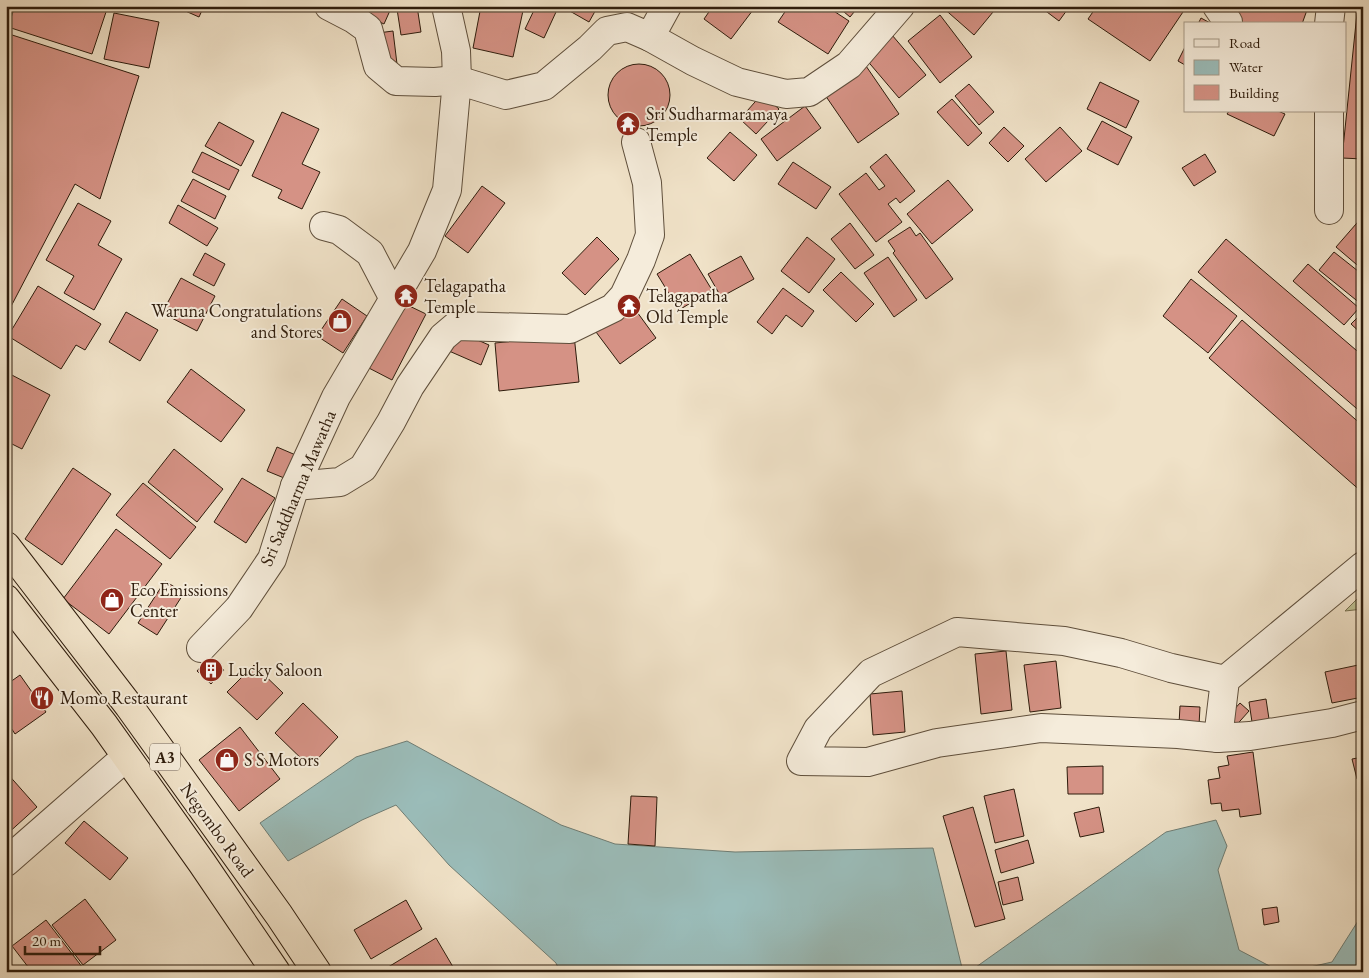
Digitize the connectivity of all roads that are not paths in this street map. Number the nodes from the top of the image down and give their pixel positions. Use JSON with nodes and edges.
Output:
{"nodes":[{"id":1,"x":329,"y":6,"type":"edge"},
{"id":2,"x":446,"y":6,"type":"edge"},
{"id":3,"x":668,"y":6,"type":"edge"},
{"id":4,"x":900,"y":6,"type":"edge"},
{"id":5,"x":1331,"y":6,"type":"edge"},
{"id":6,"x":1329,"y":22,"type":"edge"},
{"id":7,"x":650,"y":37,"type":"junction"},
{"id":8,"x":457,"y":80,"type":"junction"},
{"id":9,"x":1329,"y":112,"type":"edge"},
{"id":10,"x":636,"y":142,"type":"dead end"},
{"id":11,"x":1329,"y":210,"type":"dead end"},
{"id":12,"x":324,"y":226,"type":"dead end"},
{"id":13,"x":394,"y":299,"type":"junction"},
{"id":14,"x":295,"y":486,"type":"junction"},
{"id":15,"x":6,"y":546,"type":"edge"},
{"id":16,"x":1363,"y":566,"type":"edge"},
{"id":17,"x":6,"y":599,"type":"edge"},
{"id":18,"x":201,"y":648,"type":"dead end"},
{"id":19,"x":1225,"y":680,"type":"junction"},
{"id":20,"x":1363,"y":715,"type":"edge"},
{"id":21,"x":1218,"y":738,"type":"junction"},
{"id":22,"x":126,"y":757,"type":"junction"},
{"id":23,"x":6,"y":862,"type":"edge"},
{"id":24,"x":276,"y":972,"type":"edge"},
{"id":25,"x":317,"y":972,"type":"edge"}],
"edges":[{"from":1,"to":8,"type":"street"},
{"from":2,"to":8,"type":"street","name":"Sri Saddharma Mawatha"},
{"from":3,"to":7,"type":"street"},
{"from":4,"to":7,"type":"street"},
{"from":5,"to":6,"type":"street"},
{"from":7,"to":8,"type":"street"},
{"from":8,"to":13,"type":"street","name":"Sri Saddharma Mawatha"},
{"from":9,"to":11,"type":"street"},
{"from":10,"to":14,"type":"street"},
{"from":12,"to":13,"type":"street"},
{"from":13,"to":14,"type":"street","name":"Sri Saddharma Mawatha"},
{"from":14,"to":18,"type":"street","name":"Sri Saddharma Mawatha"},
{"from":15,"to":25,"type":"highway","name":"Negombo Road","number":"A3"},
{"from":16,"to":19,"type":"street"},
{"from":17,"to":22,"type":"highway","name":"Negombo Road","number":"A3"},
{"from":19,"to":21,"type":"street"},
{"from":19,"to":21,"type":"street"},
{"from":20,"to":21,"type":"street"},
{"from":22,"to":23,"type":"street"},
{"from":22,"to":24,"type":"highway","name":"Negombo Road","number":"A3"}]}
